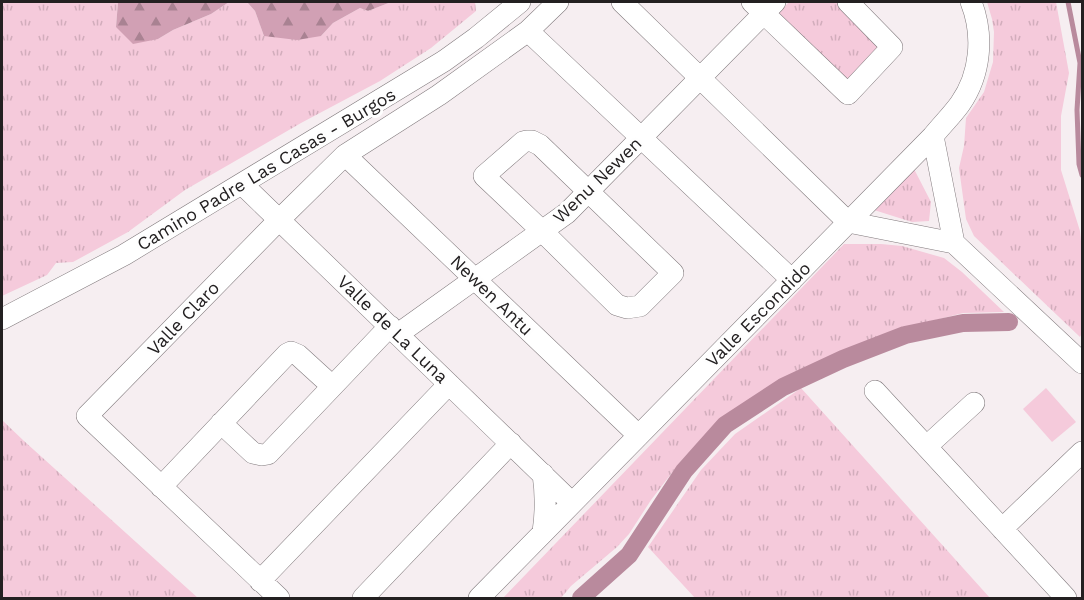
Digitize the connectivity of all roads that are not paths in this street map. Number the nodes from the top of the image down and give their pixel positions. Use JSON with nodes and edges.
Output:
{"nodes":[{"id":1,"x":520,"y":2,"type":"edge"},
{"id":2,"x":558,"y":2,"type":"edge"},
{"id":3,"x":621,"y":2,"type":"edge"},
{"id":4,"x":848,"y":2,"type":"edge"},
{"id":5,"x":971,"y":2,"type":"edge"},
{"id":6,"x":764,"y":5,"type":"edge"},
{"id":7,"x":528,"y":31,"type":"junction"},
{"id":8,"x":701,"y":78,"type":"junction"},
{"id":9,"x":933,"y":136,"type":"junction"},
{"id":10,"x":641,"y":137,"type":"junction"},
{"id":11,"x":345,"y":155,"type":"junction"},
{"id":12,"x":242,"y":184,"type":"junction"},
{"id":13,"x":588,"y":191,"type":"junction"},
{"id":14,"x":280,"y":219,"type":"junction"},
{"id":15,"x":848,"y":222,"type":"junction"},
{"id":16,"x":542,"y":231,"type":"junction"},
{"id":17,"x":954,"y":243,"type":"junction"},
{"id":18,"x":475,"y":278,"type":"junction"},
{"id":19,"x":792,"y":280,"type":"junction"},
{"id":20,"x":2,"y":319,"type":"edge"},
{"id":21,"x":394,"y":330,"type":"junction"},
{"id":22,"x":1083,"y":363,"type":"edge"},
{"id":23,"x":449,"y":384,"type":"junction"},
{"id":24,"x":332,"y":386,"type":"junction"},
{"id":25,"x":875,"y":391,"type":"dead end"},
{"id":26,"x":974,"y":404,"type":"dead end"},
{"id":27,"x":221,"y":423,"type":"junction"},
{"id":28,"x":638,"y":435,"type":"junction"},
{"id":29,"x":511,"y":443,"type":"junction"},
{"id":30,"x":927,"y":446,"type":"junction"},
{"id":31,"x":1083,"y":452,"type":"edge"},
{"id":32,"x":543,"y":474,"type":"junction"},
{"id":33,"x":161,"y":487,"type":"junction"},
{"id":34,"x":572,"y":503,"type":"junction"},
{"id":35,"x":1002,"y":529,"type":"junction"},
{"id":36,"x":543,"y":532,"type":"junction"},
{"id":37,"x":260,"y":581,"type":"junction"},
{"id":38,"x":279,"y":598,"type":"edge"},
{"id":39,"x":363,"y":598,"type":"edge"},
{"id":40,"x":478,"y":598,"type":"edge"},
{"id":41,"x":1066,"y":598,"type":"edge"}],
"edges":[{"from":1,"to":12,"type":"street","name":"Camino Padre Las Casas - Burgos"},
{"from":2,"to":7,"type":"street"},
{"from":3,"to":8,"type":"street"},
{"from":4,"to":6,"type":"street"},
{"from":5,"to":9,"type":"street","name":"Valle Escondido"},
{"from":6,"to":8,"type":"street","name":"Wenu Newen"},
{"from":7,"to":10,"type":"street"},
{"from":7,"to":11,"type":"street"},
{"from":8,"to":10,"type":"street","name":"Wenu Newen"},
{"from":8,"to":15,"type":"street"},
{"from":9,"to":15,"type":"street","name":"Valle Escondido"},
{"from":9,"to":17,"type":"street"},
{"from":10,"to":13,"type":"street","name":"Wenu Newen"},
{"from":10,"to":19,"type":"street"},
{"from":11,"to":14,"type":"street","name":"Valle Claro"},
{"from":11,"to":18,"type":"street","name":"Newen Antu"},
{"from":12,"to":14,"type":"street","name":"Valle de La Luna"},
{"from":12,"to":20,"type":"street","name":"Camino Padre Las Casas - Burgos"},
{"from":13,"to":16,"type":"street","name":"Wenu Newen"},
{"from":13,"to":16,"type":"street"},
{"from":13,"to":16,"type":"street"},
{"from":14,"to":21,"type":"street","name":"Valle de La Luna"},
{"from":14,"to":33,"type":"street","name":"Valle Claro"},
{"from":15,"to":17,"type":"street"},
{"from":15,"to":19,"type":"street","name":"Valle Escondido"},
{"from":16,"to":18,"type":"street","name":"Wenu Newen"},
{"from":17,"to":22,"type":"street"},
{"from":18,"to":21,"type":"street","name":"Wenu Newen"},
{"from":18,"to":28,"type":"street","name":"Newen Antu"},
{"from":19,"to":28,"type":"street","name":"Valle Escondido"},
{"from":21,"to":23,"type":"street","name":"Valle de La Luna"},
{"from":21,"to":24,"type":"street","name":"Wenu Newen"},
{"from":23,"to":29,"type":"street","name":"Valle de La Luna"},
{"from":23,"to":37,"type":"street"},
{"from":24,"to":27,"type":"street","name":"Wenu Newen"},
{"from":24,"to":27,"type":"street"},
{"from":25,"to":30,"type":"street"},
{"from":26,"to":30,"type":"street"},
{"from":27,"to":33,"type":"street"},
{"from":28,"to":34,"type":"street","name":"Valle Escondido"},
{"from":29,"to":32,"type":"street","name":"Valle de La Luna"},
{"from":29,"to":39,"type":"street"},
{"from":30,"to":35,"type":"street"},
{"from":31,"to":35,"type":"street"},
{"from":32,"to":34,"type":"street","name":"Valle de La Luna"},
{"from":32,"to":36,"type":"street"},
{"from":33,"to":37,"type":"street"},
{"from":34,"to":36,"type":"street","name":"Valle Escondido"},
{"from":35,"to":41,"type":"street"},
{"from":36,"to":40,"type":"street","name":"Valle Escondido"},
{"from":37,"to":38,"type":"street"}]}
